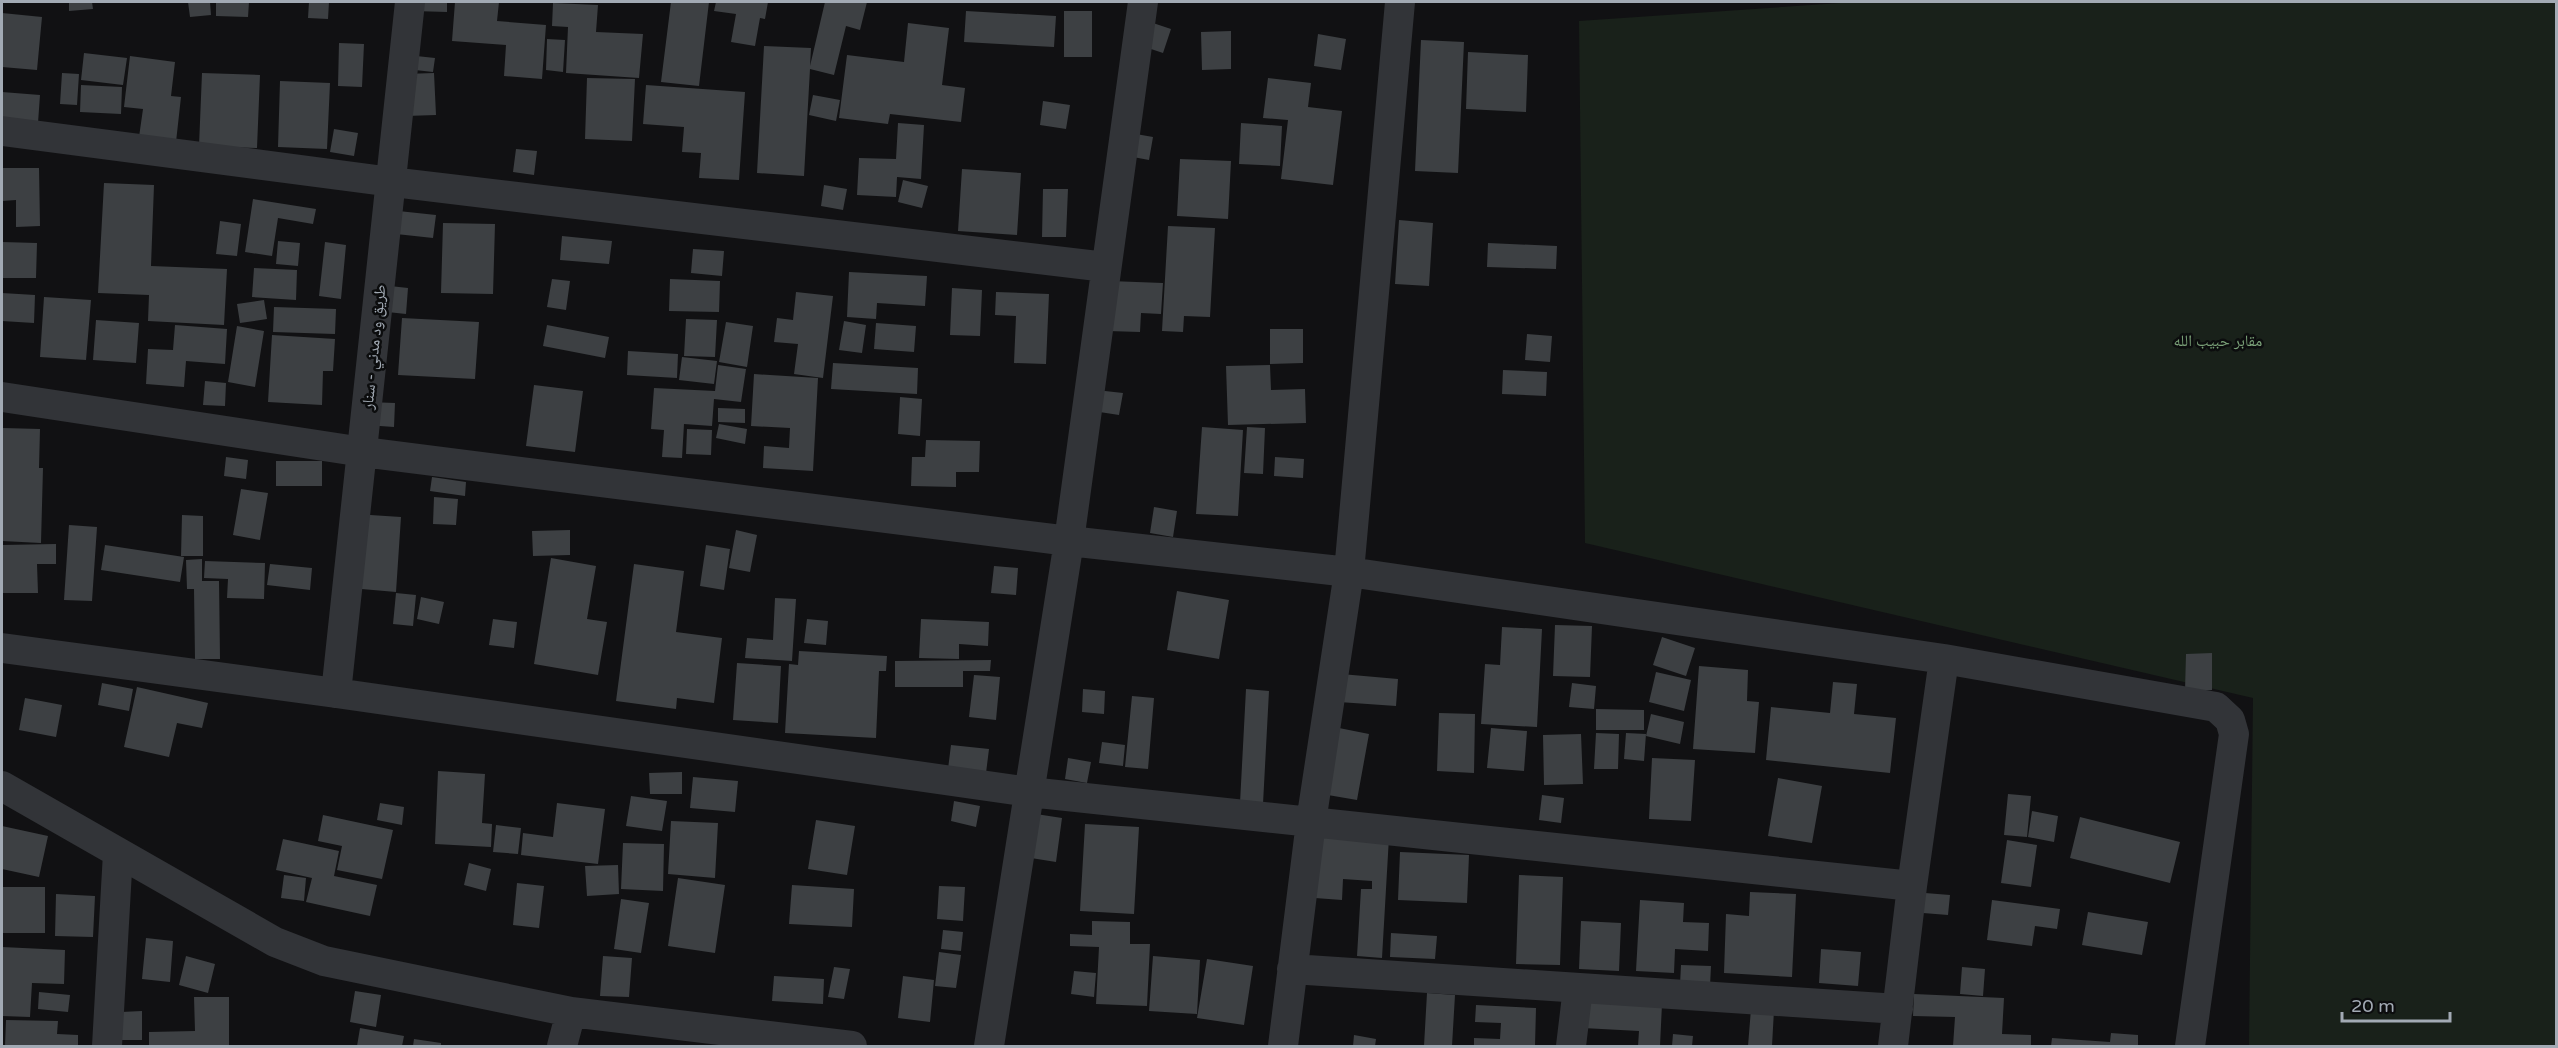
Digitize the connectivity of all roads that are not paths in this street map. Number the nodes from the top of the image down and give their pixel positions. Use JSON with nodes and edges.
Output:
{"nodes":[{"id":1,"x":410,"y":2,"type":"edge"},
{"id":2,"x":1143,"y":2,"type":"edge"},
{"id":3,"x":1400,"y":2,"type":"edge"},
{"id":4,"x":2,"y":131,"type":"edge"},
{"id":5,"x":392,"y":182,"type":"junction"},
{"id":6,"x":1106,"y":267,"type":"junction"},
{"id":7,"x":2,"y":397,"type":"edge"},
{"id":8,"x":363,"y":452,"type":"junction"},
{"id":9,"x":1070,"y":541,"type":"junction"},
{"id":10,"x":1349,"y":572,"type":"junction"},
{"id":11,"x":2,"y":648,"type":"edge"},
{"id":12,"x":1944,"y":659,"type":"junction"},
{"id":13,"x":336,"y":693,"type":"junction"},
{"id":14,"x":2,"y":786,"type":"edge"},
{"id":15,"x":1029,"y":792,"type":"junction"},
{"id":16,"x":1311,"y":822,"type":"junction"},
{"id":17,"x":118,"y":853,"type":"junction"},
{"id":18,"x":1912,"y":886,"type":"junction"},
{"id":19,"x":1292,"y":969,"type":"junction"},
{"id":20,"x":1578,"y":988,"type":"junction"},
{"id":21,"x":1898,"y":1009,"type":"junction"},
{"id":22,"x":572,"y":1012,"type":"junction"},
{"id":23,"x":107,"y":1047,"type":"edge"},
{"id":24,"x":562,"y":1047,"type":"edge"},
{"id":25,"x":852,"y":1047,"type":"edge"},
{"id":26,"x":989,"y":1047,"type":"edge"},
{"id":27,"x":1283,"y":1047,"type":"edge"},
{"id":28,"x":1571,"y":1047,"type":"edge"},
{"id":29,"x":1893,"y":1047,"type":"edge"},
{"id":30,"x":2190,"y":1047,"type":"edge"}],
"edges":[{"from":1,"to":5,"type":"street","name":"طريق ود مدني - سنار"},
{"from":2,"to":6,"type":"street"},
{"from":3,"to":10,"type":"street"},
{"from":4,"to":5,"type":"street"},
{"from":5,"to":6,"type":"street"},
{"from":5,"to":8,"type":"street","name":"طريق ود مدني - سنار"},
{"from":6,"to":9,"type":"street"},
{"from":7,"to":8,"type":"street"},
{"from":8,"to":9,"type":"street"},
{"from":8,"to":13,"type":"street","name":"طريق ود مدني - سنار"},
{"from":9,"to":10,"type":"street"},
{"from":9,"to":15,"type":"street"},
{"from":10,"to":12,"type":"street"},
{"from":10,"to":16,"type":"street"},
{"from":11,"to":13,"type":"street"},
{"from":12,"to":18,"type":"street"},
{"from":12,"to":30,"type":"street"},
{"from":13,"to":15,"type":"street"},
{"from":14,"to":17,"type":"street"},
{"from":15,"to":16,"type":"street"},
{"from":15,"to":26,"type":"street"},
{"from":16,"to":18,"type":"street"},
{"from":16,"to":19,"type":"street"},
{"from":17,"to":22,"type":"street"},
{"from":17,"to":23,"type":"street"},
{"from":18,"to":21,"type":"street"},
{"from":19,"to":20,"type":"street"},
{"from":19,"to":27,"type":"street"},
{"from":20,"to":21,"type":"street"},
{"from":20,"to":28,"type":"street"},
{"from":21,"to":29,"type":"street"},
{"from":22,"to":24,"type":"street"},
{"from":22,"to":25,"type":"street"}]}
